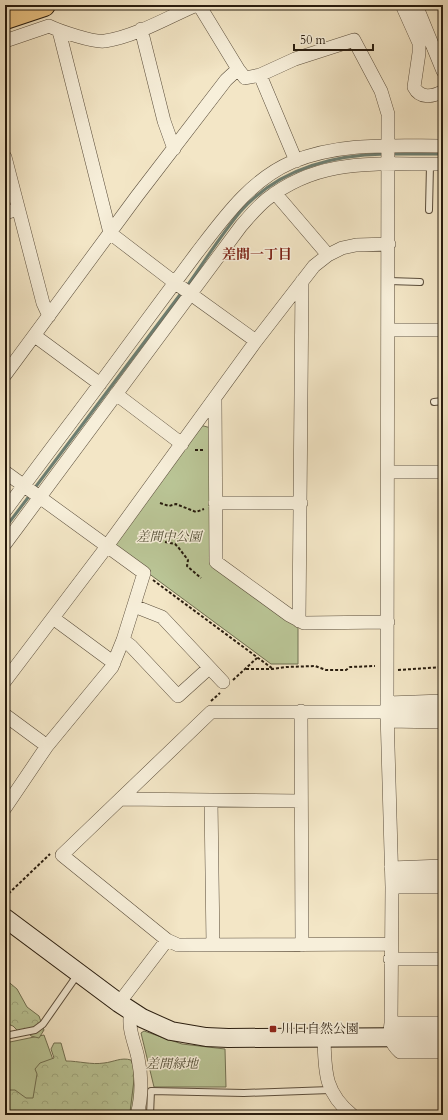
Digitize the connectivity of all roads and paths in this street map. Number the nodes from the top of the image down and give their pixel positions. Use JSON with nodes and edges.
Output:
{"nodes":[{"id":1,"x":44,"y":5,"type":"edge"},
{"id":2,"x":198,"y":5,"type":"edge"},
{"id":3,"x":402,"y":5,"type":"edge"},
{"id":4,"x":416,"y":5,"type":"edge"},
{"id":5,"x":5,"y":18,"type":"edge"},
{"id":6,"x":141,"y":29,"type":"junction"},
{"id":7,"x":59,"y":31,"type":"junction"},
{"id":8,"x":5,"y":41,"type":"edge"},
{"id":9,"x":238,"y":69,"type":"junction"},
{"id":10,"x":443,"y":71,"type":"edge"},
{"id":11,"x":260,"y":74,"type":"junction"},
{"id":12,"x":443,"y":91,"type":"edge"},
{"id":13,"x":389,"y":146,"type":"junction"},
{"id":14,"x":443,"y":146,"type":"edge"},
{"id":15,"x":174,"y":149,"type":"junction"},
{"id":16,"x":5,"y":157,"type":"edge"},
{"id":17,"x":296,"y":161,"type":"junction"},
{"id":18,"x":389,"y":164,"type":"junction"},
{"id":19,"x":430,"y":164,"type":"junction"},
{"id":20,"x":443,"y":164,"type":"edge"},
{"id":21,"x":275,"y":193,"type":"junction"},
{"id":22,"x":18,"y":209,"type":"junction"},
{"id":23,"x":430,"y":210,"type":"dead end"},
{"id":24,"x":5,"y":213,"type":"edge"},
{"id":25,"x":110,"y":233,"type":"junction"},
{"id":26,"x":389,"y":244,"type":"junction"},
{"id":27,"x":328,"y":255,"type":"junction"},
{"id":28,"x":302,"y":281,"type":"junction"},
{"id":29,"x":389,"y":281,"type":"junction"},
{"id":30,"x":174,"y":282,"type":"junction"},
{"id":31,"x":420,"y":282,"type":"dead end"},
{"id":32,"x":190,"y":294,"type":"junction"},
{"id":33,"x":49,"y":316,"type":"junction"},
{"id":34,"x":389,"y":330,"type":"junction"},
{"id":35,"x":443,"y":330,"type":"edge"},
{"id":36,"x":35,"y":336,"type":"junction"},
{"id":37,"x":256,"y":341,"type":"junction"},
{"id":38,"x":5,"y":375,"type":"edge"},
{"id":39,"x":100,"y":384,"type":"junction"},
{"id":40,"x":116,"y":394,"type":"junction"},
{"id":41,"x":215,"y":398,"type":"junction"},
{"id":42,"x":434,"y":402,"type":"dead end"},
{"id":43,"x":443,"y":402,"type":"edge"},
{"id":44,"x":182,"y":444,"type":"junction"},
{"id":45,"x":5,"y":472,"type":"edge"},
{"id":46,"x":388,"y":472,"type":"junction"},
{"id":47,"x":443,"y":472,"type":"edge"},
{"id":48,"x":23,"y":486,"type":"junction"},
{"id":49,"x":39,"y":498,"type":"junction"},
{"id":50,"x":160,"y":503,"type":"dead end"},
{"id":51,"x":300,"y":503,"type":"junction"},
{"id":52,"x":215,"y":506,"type":"junction"},
{"id":53,"x":5,"y":511,"type":"edge"},
{"id":54,"x":165,"y":542,"type":"dead end"},
{"id":55,"x":5,"y":544,"type":"edge"},
{"id":56,"x":107,"y":546,"type":"junction"},
{"id":57,"x":150,"y":577,"type":"dead end"},
{"id":58,"x":201,"y":578,"type":"dead end"},
{"id":59,"x":134,"y":606,"type":"junction"},
{"id":60,"x":53,"y":618,"type":"junction"},
{"id":61,"x":300,"y":621,"type":"junction"},
{"id":62,"x":388,"y":622,"type":"junction"},
{"id":63,"x":123,"y":640,"type":"junction"},
{"id":64,"x":114,"y":662,"type":"junction"},
{"id":65,"x":379,"y":666,"type":"dead end"},
{"id":66,"x":443,"y":667,"type":"edge"},
{"id":67,"x":210,"y":668,"type":"junction"},
{"id":68,"x":245,"y":669,"type":"dead end"},
{"id":69,"x":272,"y":670,"type":"junction"},
{"id":70,"x":393,"y":670,"type":"dead end"},
{"id":71,"x":7,"y":675,"type":"edge"},
{"id":72,"x":223,"y":682,"type":"dead end"},
{"id":73,"x":443,"y":701,"type":"edge"},
{"id":74,"x":301,"y":712,"type":"junction"},
{"id":75,"x":388,"y":712,"type":"junction"},
{"id":76,"x":443,"y":712,"type":"edge"},
{"id":77,"x":5,"y":715,"type":"edge"},
{"id":78,"x":443,"y":722,"type":"edge"},
{"id":79,"x":47,"y":746,"type":"junction"},
{"id":80,"x":121,"y":799,"type":"junction"},
{"id":81,"x":211,"y":800,"type":"junction"},
{"id":82,"x":301,"y":801,"type":"junction"},
{"id":83,"x":5,"y":808,"type":"edge"},
{"id":84,"x":443,"y":866,"type":"edge"},
{"id":85,"x":394,"y":878,"type":"junction"},
{"id":86,"x":443,"y":878,"type":"edge"},
{"id":87,"x":443,"y":887,"type":"edge"},
{"id":88,"x":5,"y":918,"type":"edge"},
{"id":89,"x":167,"y":940,"type":"junction"},
{"id":90,"x":390,"y":944,"type":"junction"},
{"id":91,"x":213,"y":945,"type":"junction"},
{"id":92,"x":302,"y":945,"type":"junction"},
{"id":93,"x":390,"y":959,"type":"junction"},
{"id":94,"x":443,"y":959,"type":"edge"},
{"id":95,"x":79,"y":973,"type":"junction"},
{"id":96,"x":125,"y":1008,"type":"junction"},
{"id":97,"x":443,"y":1023,"type":"edge"},
{"id":98,"x":393,"y":1032,"type":"junction"},
{"id":99,"x":5,"y":1036,"type":"edge"},
{"id":100,"x":443,"y":1037,"type":"edge"},
{"id":101,"x":324,"y":1038,"type":"junction"},
{"id":102,"x":443,"y":1052,"type":"edge"},
{"id":103,"x":330,"y":1090,"type":"junction"},
{"id":104,"x":137,"y":1115,"type":"edge"},
{"id":105,"x":150,"y":1115,"type":"edge"},
{"id":106,"x":352,"y":1115,"type":"edge"}],
"edges":[{"from":1,"to":5,"type":"highway"},
{"from":2,"to":6,"type":"street"},
{"from":2,"to":9,"type":"street"},
{"from":3,"to":12,"type":"street"},
{"from":4,"to":10,"type":"street"},
{"from":6,"to":7,"type":"street"},
{"from":6,"to":15,"type":"street"},
{"from":7,"to":8,"type":"street"},
{"from":7,"to":25,"type":"street"},
{"from":9,"to":11,"type":"street"},
{"from":9,"to":15,"type":"street"},
{"from":11,"to":13,"type":"street"},
{"from":11,"to":17,"type":"street"},
{"from":13,"to":14,"type":"street"},
{"from":13,"to":17,"type":"street"},
{"from":13,"to":18,"type":"street"},
{"from":15,"to":25,"type":"street"},
{"from":16,"to":22,"type":"street"},
{"from":17,"to":30,"type":"street"},
{"from":18,"to":19,"type":"street"},
{"from":18,"to":21,"type":"street"},
{"from":18,"to":26,"type":"street"},
{"from":19,"to":20,"type":"street"},
{"from":19,"to":23,"type":"lane"},
{"from":21,"to":27,"type":"street"},
{"from":21,"to":32,"type":"street"},
{"from":22,"to":24,"type":"street"},
{"from":22,"to":33,"type":"street"},
{"from":25,"to":30,"type":"street"},
{"from":25,"to":33,"type":"street"},
{"from":26,"to":27,"type":"street"},
{"from":26,"to":29,"type":"street"},
{"from":27,"to":28,"type":"street"},
{"from":28,"to":37,"type":"street"},
{"from":28,"to":51,"type":"street"},
{"from":29,"to":31,"type":"lane"},
{"from":29,"to":34,"type":"street"},
{"from":30,"to":32,"type":"street"},
{"from":30,"to":39,"type":"street"},
{"from":32,"to":37,"type":"street"},
{"from":32,"to":40,"type":"street"},
{"from":33,"to":36,"type":"street"},
{"from":34,"to":35,"type":"street"},
{"from":34,"to":46,"type":"street"},
{"from":36,"to":38,"type":"street"},
{"from":36,"to":39,"type":"street"},
{"from":37,"to":41,"type":"street"},
{"from":39,"to":48,"type":"street"},
{"from":40,"to":44,"type":"street"},
{"from":40,"to":49,"type":"street"},
{"from":41,"to":44,"type":"street"},
{"from":41,"to":52,"type":"street"},
{"from":42,"to":43,"type":"lane"},
{"from":44,"to":56,"type":"street"},
{"from":45,"to":48,"type":"street"},
{"from":46,"to":47,"type":"street"},
{"from":46,"to":62,"type":"street"},
{"from":48,"to":49,"type":"street"},
{"from":48,"to":53,"type":"street"},
{"from":49,"to":55,"type":"street"},
{"from":49,"to":56,"type":"street"},
{"from":50,"to":52,"type":"path"},
{"from":51,"to":52,"type":"street"},
{"from":51,"to":61,"type":"street"},
{"from":52,"to":61,"type":"street"},
{"from":54,"to":58,"type":"path"},
{"from":56,"to":59,"type":"street"},
{"from":56,"to":60,"type":"street"},
{"from":57,"to":69,"type":"path"},
{"from":59,"to":63,"type":"street"},
{"from":59,"to":67,"type":"street"},
{"from":60,"to":64,"type":"street"},
{"from":60,"to":71,"type":"street"},
{"from":61,"to":62,"type":"street"},
{"from":62,"to":75,"type":"street"},
{"from":63,"to":64,"type":"street"},
{"from":63,"to":67,"type":"street"},
{"from":64,"to":79,"type":"street"},
{"from":65,"to":69,"type":"path"},
{"from":66,"to":70,"type":"path"},
{"from":67,"to":72,"type":"street"},
{"from":68,"to":69,"type":"path"},
{"from":73,"to":75,"type":"street"},
{"from":74,"to":75,"type":"street"},
{"from":74,"to":80,"type":"street"},
{"from":74,"to":82,"type":"street"},
{"from":75,"to":76,"type":"street"},
{"from":75,"to":78,"type":"street"},
{"from":75,"to":85,"type":"street"},
{"from":77,"to":79,"type":"street"},
{"from":79,"to":83,"type":"street"},
{"from":80,"to":81,"type":"street"},
{"from":80,"to":89,"type":"street"},
{"from":81,"to":82,"type":"street"},
{"from":81,"to":91,"type":"street"},
{"from":82,"to":92,"type":"street"},
{"from":84,"to":85,"type":"street"},
{"from":85,"to":86,"type":"street"},
{"from":85,"to":87,"type":"street"},
{"from":85,"to":90,"type":"street"},
{"from":88,"to":95,"type":"street"},
{"from":89,"to":91,"type":"street"},
{"from":89,"to":96,"type":"street"},
{"from":90,"to":92,"type":"street"},
{"from":90,"to":93,"type":"street"},
{"from":91,"to":92,"type":"street"},
{"from":93,"to":94,"type":"street"},
{"from":93,"to":98,"type":"street"},
{"from":95,"to":96,"type":"street"},
{"from":95,"to":99,"type":"lane"},
{"from":96,"to":101,"type":"street"},
{"from":96,"to":104,"type":"street"},
{"from":97,"to":98,"type":"street"},
{"from":98,"to":100,"type":"street"},
{"from":98,"to":101,"type":"street"},
{"from":98,"to":102,"type":"street"},
{"from":101,"to":103,"type":"street"},
{"from":103,"to":105,"type":"lane"},
{"from":103,"to":106,"type":"street"}]}
